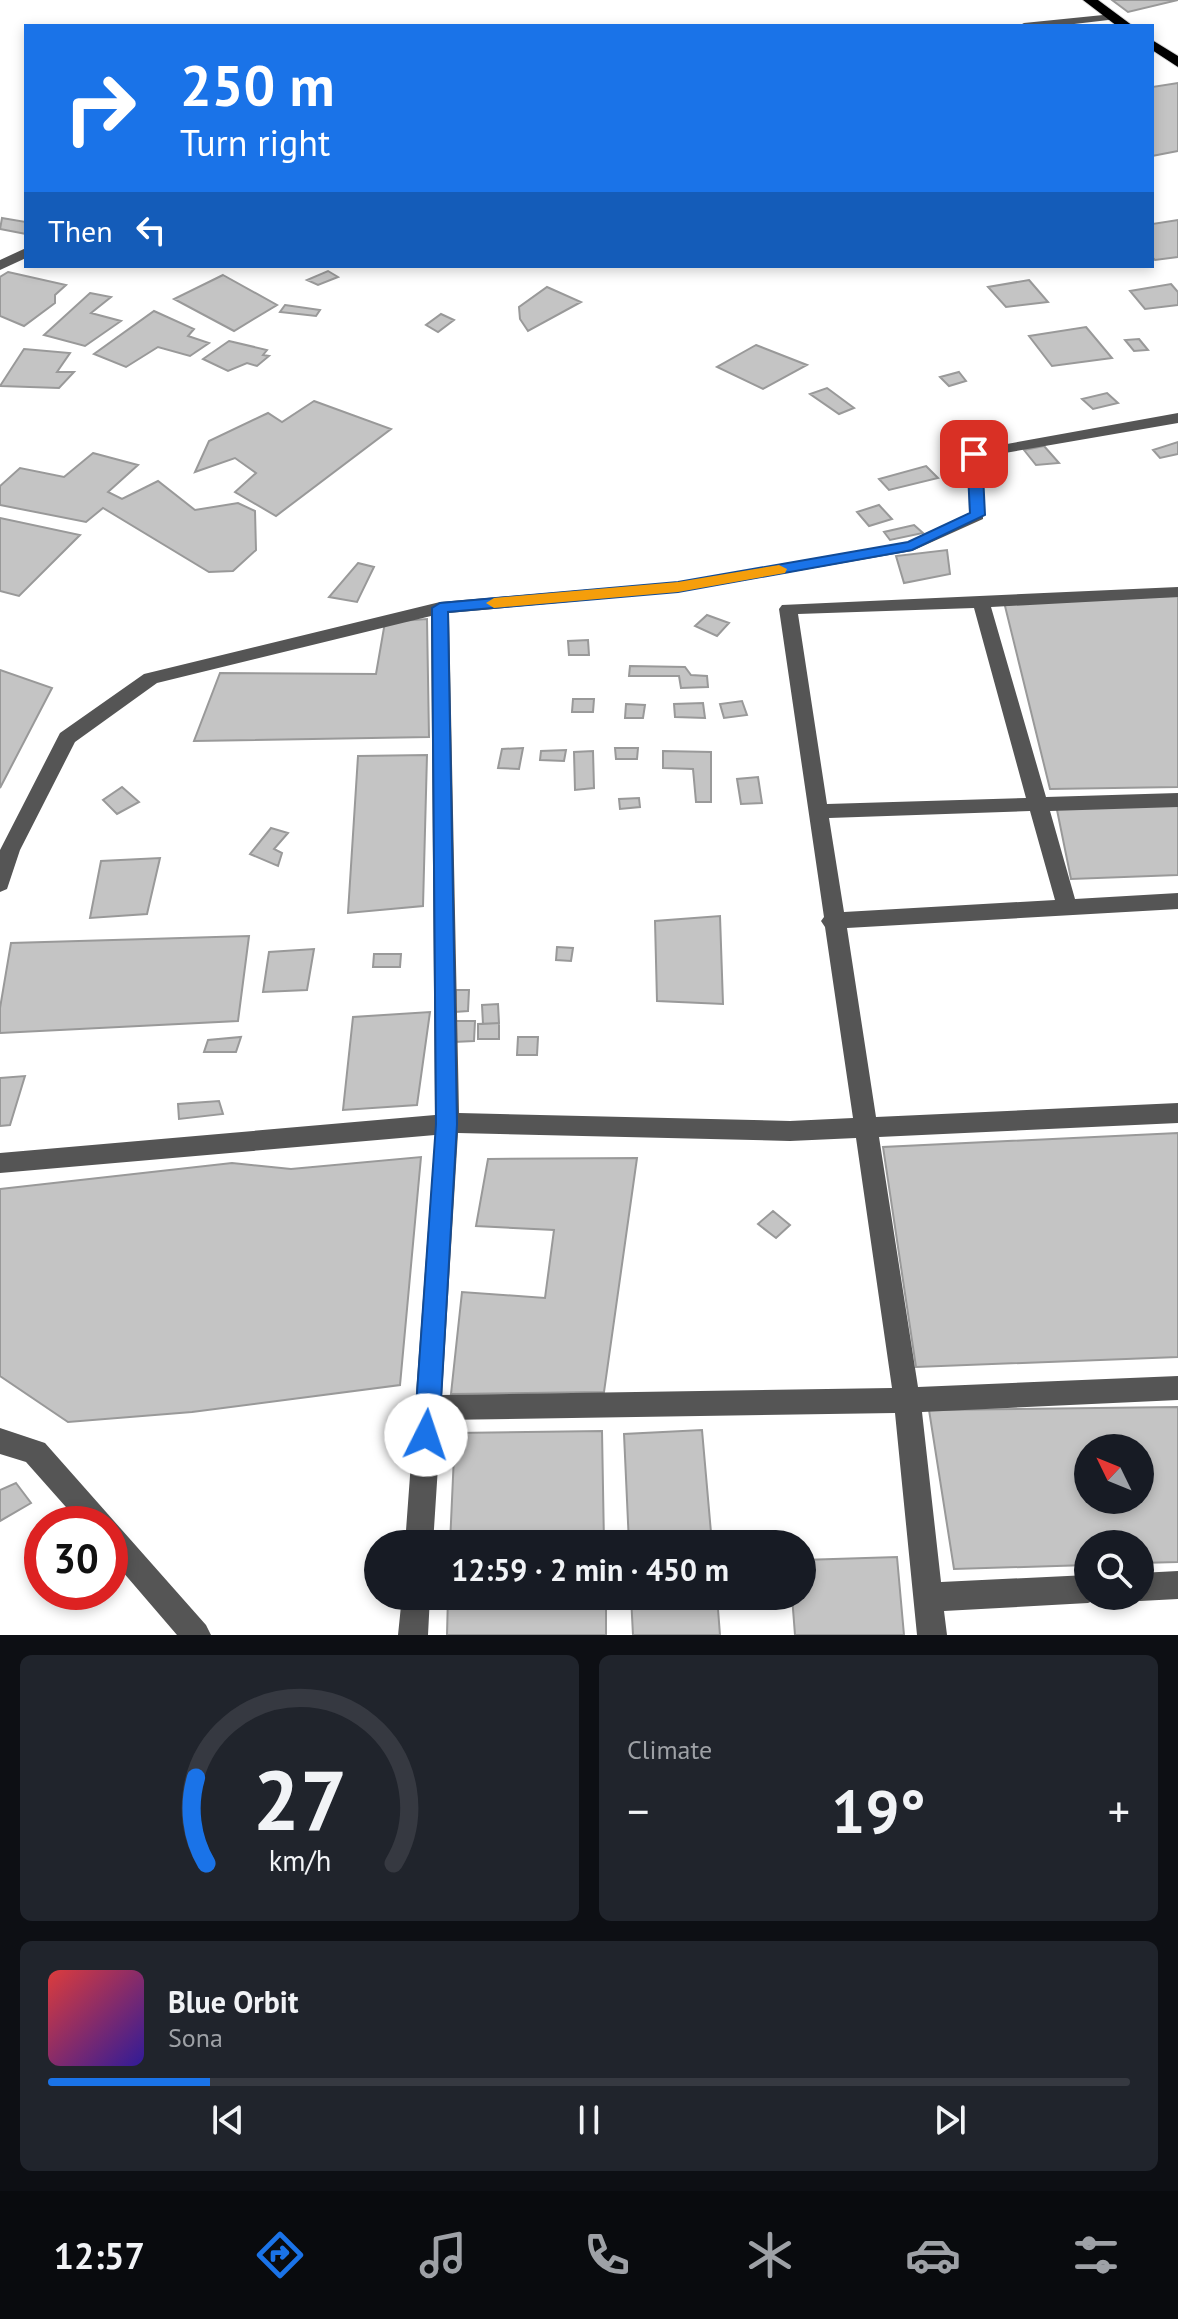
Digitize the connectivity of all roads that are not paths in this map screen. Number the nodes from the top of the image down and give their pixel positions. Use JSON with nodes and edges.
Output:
{"nodes":[{"id":1,"x":1090,"y":0,"type":"edge"},
{"id":2,"x":1113,"y":17,"type":"junction"},
{"id":3,"x":1044,"y":24,"type":"edge"},
{"id":4,"x":1123,"y":24,"type":"edge"},
{"id":5,"x":1154,"y":45,"type":"edge"},
{"id":6,"x":1178,"y":63,"type":"edge"},
{"id":7,"x":24,"y":253,"type":"edge"},
{"id":8,"x":0,"y":266,"type":"edge"},
{"id":9,"x":1178,"y":418,"type":"edge"},
{"id":10,"x":1178,"y":592,"type":"edge"},
{"id":11,"x":981,"y":602,"type":"junction"},
{"id":12,"x":440,"y":608,"type":"junction"},
{"id":13,"x":1178,"y":800,"type":"edge"},
{"id":14,"x":1038,"y":804,"type":"junction"},
{"id":15,"x":817,"y":811,"type":"junction"},
{"id":16,"x":0,"y":884,"type":"edge"},
{"id":17,"x":1178,"y":901,"type":"edge"},
{"id":18,"x":1067,"y":907,"type":"junction"},
{"id":19,"x":832,"y":921,"type":"junction"},
{"id":20,"x":1178,"y":1113,"type":"edge"},
{"id":21,"x":447,"y":1124,"type":"junction"},
{"id":22,"x":868,"y":1128,"type":"junction"},
{"id":23,"x":0,"y":1163,"type":"edge"},
{"id":24,"x":1178,"y":1388,"type":"edge"},
{"id":25,"x":907,"y":1400,"type":"junction"},
{"id":26,"x":428,"y":1408,"type":"junction"},
{"id":27,"x":0,"y":1441,"type":"edge"},
{"id":28,"x":84,"y":1506,"type":"edge"},
{"id":29,"x":420,"y":1530,"type":"edge"},
{"id":30,"x":128,"y":1557,"type":"edge"},
{"id":31,"x":1178,"y":1585,"type":"edge"},
{"id":32,"x":1154,"y":1586,"type":"edge"},
{"id":33,"x":1074,"y":1590,"type":"edge"},
{"id":34,"x":929,"y":1597,"type":"junction"},
{"id":35,"x":415,"y":1610,"type":"edge"},
{"id":36,"x":196,"y":1635,"type":"edge"},
{"id":37,"x":413,"y":1635,"type":"edge"},
{"id":38,"x":932,"y":1635,"type":"edge"}],
"edges":[{"from":1,"to":2,"type":"highway"},
{"from":2,"to":3,"type":"street"},
{"from":2,"to":4,"type":"highway"},
{"from":5,"to":6,"type":"highway"},
{"from":7,"to":8,"type":"street"},
{"from":9,"to":12,"type":"street"},
{"from":10,"to":11,"type":"street"},
{"from":11,"to":14,"type":"street"},
{"from":11,"to":15,"type":"street"},
{"from":12,"to":16,"type":"street"},
{"from":12,"to":21,"type":"street"},
{"from":13,"to":14,"type":"street"},
{"from":14,"to":15,"type":"street"},
{"from":14,"to":18,"type":"street"},
{"from":15,"to":19,"type":"street"},
{"from":17,"to":18,"type":"street"},
{"from":18,"to":19,"type":"street"},
{"from":19,"to":22,"type":"street"},
{"from":20,"to":22,"type":"street"},
{"from":21,"to":22,"type":"street"},
{"from":21,"to":23,"type":"street"},
{"from":21,"to":26,"type":"street"},
{"from":22,"to":25,"type":"street"},
{"from":24,"to":25,"type":"street"},
{"from":25,"to":26,"type":"street"},
{"from":25,"to":34,"type":"street"},
{"from":26,"to":29,"type":"street"},
{"from":27,"to":28,"type":"street"},
{"from":30,"to":36,"type":"street"},
{"from":31,"to":32,"type":"street"},
{"from":33,"to":34,"type":"street"},
{"from":34,"to":38,"type":"street"},
{"from":35,"to":37,"type":"street"}]}
